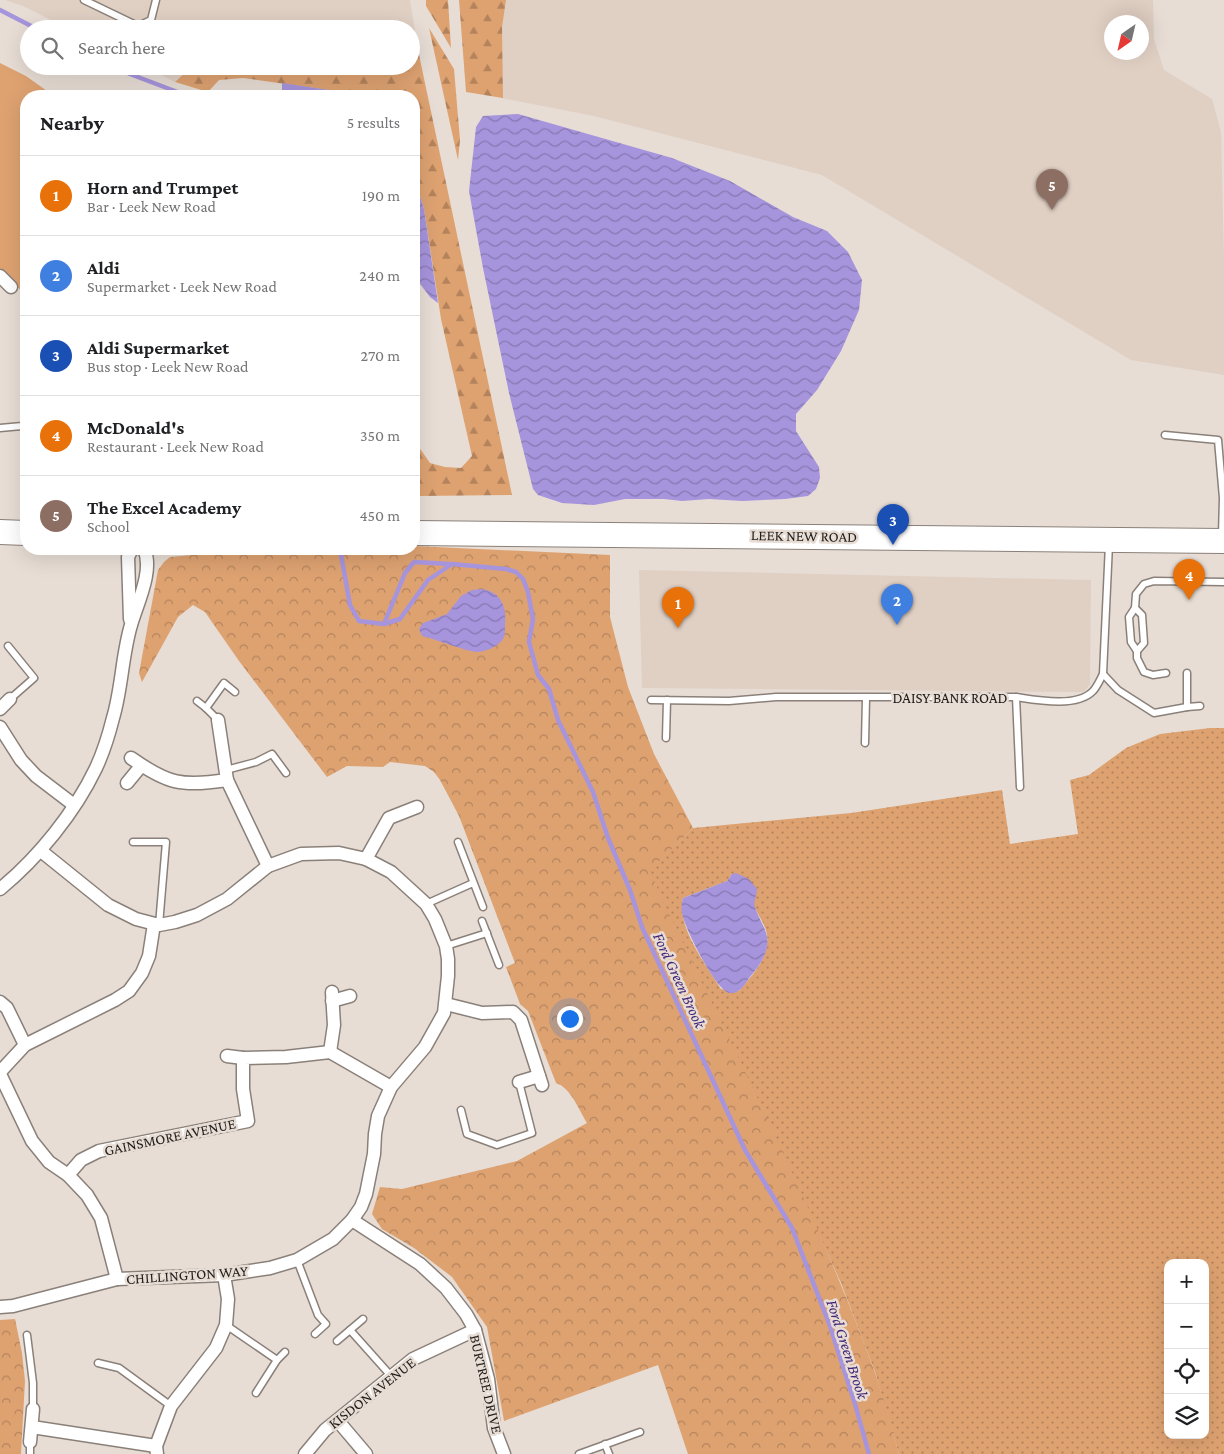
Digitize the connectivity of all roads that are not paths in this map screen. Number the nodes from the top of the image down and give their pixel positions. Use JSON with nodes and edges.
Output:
{"nodes":[{"id":1,"x":84,"y":0,"type":"edge"},
{"id":2,"x":156,"y":0,"type":"edge"},
{"id":3,"x":126,"y":20,"type":"edge"},
{"id":4,"x":151,"y":20,"type":"edge"},
{"id":5,"x":0,"y":276,"type":"edge"},
{"id":6,"x":11,"y":287,"type":"dead end"},
{"id":7,"x":20,"y":426,"type":"edge"},
{"id":8,"x":0,"y":428,"type":"edge"},
{"id":9,"x":1165,"y":435,"type":"dead end"},
{"id":10,"x":0,"y":532,"type":"edge"},
{"id":11,"x":20,"y":533,"type":"edge"},
{"id":12,"x":420,"y":533,"type":"edge"},
{"id":13,"x":1110,"y":541,"type":"junction"},
{"id":14,"x":1223,"y":541,"type":"edge"},
{"id":15,"x":129,"y":555,"type":"edge"},
{"id":16,"x":147,"y":555,"type":"edge"},
{"id":17,"x":1224,"y":582,"type":"edge"},
{"id":18,"x":1135,"y":608,"type":"junction"},
{"id":19,"x":130,"y":627,"type":"junction"},
{"id":20,"x":8,"y":646,"type":"dead end"},
{"id":21,"x":1137,"y":651,"type":"junction"},
{"id":22,"x":1166,"y":673,"type":"dead end"},
{"id":23,"x":1187,"y":673,"type":"dead end"},
{"id":24,"x":1103,"y":674,"type":"junction"},
{"id":25,"x":235,"y":692,"type":"dead end"},
{"id":26,"x":866,"y":698,"type":"junction"},
{"id":27,"x":1016,"y":698,"type":"junction"},
{"id":28,"x":10,"y":699,"type":"joint"},
{"id":29,"x":651,"y":700,"type":"dead end"},
{"id":30,"x":667,"y":700,"type":"junction"},
{"id":31,"x":196,"y":701,"type":"dead end"},
{"id":32,"x":1200,"y":706,"type":"dead end"},
{"id":33,"x":1187,"y":707,"type":"junction"},
{"id":34,"x":206,"y":708,"type":"junction"},
{"id":35,"x":0,"y":709,"type":"edge"},
{"id":36,"x":218,"y":720,"type":"joint"},
{"id":37,"x":0,"y":727,"type":"edge"},
{"id":38,"x":666,"y":738,"type":"dead end"},
{"id":39,"x":865,"y":743,"type":"dead end"},
{"id":40,"x":286,"y":773,"type":"dead end"},
{"id":41,"x":227,"y":775,"type":"junction"},
{"id":42,"x":127,"y":784,"type":"dead end"},
{"id":43,"x":1020,"y":787,"type":"dead end"},
{"id":44,"x":74,"y":804,"type":"junction"},
{"id":45,"x":417,"y":806,"type":"dead end"},
{"id":46,"x":133,"y":842,"type":"dead end"},
{"id":47,"x":458,"y":842,"type":"dead end"},
{"id":48,"x":41,"y":851,"type":"junction"},
{"id":49,"x":366,"y":859,"type":"junction"},
{"id":50,"x":268,"y":866,"type":"junction"},
{"id":51,"x":473,"y":883,"type":"junction"},
{"id":52,"x":0,"y":889,"type":"edge"},
{"id":53,"x":426,"y":904,"type":"junction"},
{"id":54,"x":483,"y":907,"type":"dead end"},
{"id":55,"x":482,"y":920,"type":"dead end"},
{"id":56,"x":157,"y":924,"type":"junction"},
{"id":57,"x":487,"y":932,"type":"junction"},
{"id":58,"x":446,"y":946,"type":"junction"},
{"id":59,"x":499,"y":965,"type":"dead end"},
{"id":60,"x":350,"y":996,"type":"dead end"},
{"id":61,"x":0,"y":1002,"type":"edge"},
{"id":62,"x":446,"y":1004,"type":"junction"},
{"id":63,"x":26,"y":1045,"type":"junction"},
{"id":64,"x":330,"y":1052,"type":"junction"},
{"id":65,"x":227,"y":1056,"type":"dead end"},
{"id":66,"x":243,"y":1058,"type":"junction"},
{"id":67,"x":0,"y":1073,"type":"edge"},
{"id":68,"x":519,"y":1082,"type":"joint"},
{"id":69,"x":391,"y":1086,"type":"junction"},
{"id":70,"x":461,"y":1110,"type":"dead end"},
{"id":71,"x":68,"y":1175,"type":"junction"},
{"id":72,"x":352,"y":1220,"type":"junction"},
{"id":73,"x":298,"y":1260,"type":"junction"},
{"id":74,"x":224,"y":1275,"type":"junction"},
{"id":75,"x":117,"y":1279,"type":"junction"},
{"id":76,"x":0,"y":1307,"type":"edge"},
{"id":77,"x":363,"y":1319,"type":"dead end"},
{"id":78,"x":226,"y":1325,"type":"junction"},
{"id":79,"x":350,"y":1330,"type":"junction"},
{"id":80,"x":475,"y":1330,"type":"junction"},
{"id":81,"x":316,"y":1334,"type":"dead end"},
{"id":82,"x":27,"y":1335,"type":"dead end"},
{"id":83,"x":337,"y":1341,"type":"dead end"},
{"id":84,"x":286,"y":1352,"type":"dead end"},
{"id":85,"x":277,"y":1360,"type":"junction"},
{"id":86,"x":98,"y":1363,"type":"dead end"},
{"id":87,"x":392,"y":1377,"type":"junction"},
{"id":88,"x":256,"y":1393,"type":"dead end"},
{"id":89,"x":171,"y":1406,"type":"junction"},
{"id":90,"x":33,"y":1409,"type":"joint"},
{"id":91,"x":338,"y":1421,"type":"junction"},
{"id":92,"x":32,"y":1427,"type":"junction"},
{"id":93,"x":640,"y":1432,"type":"dead end"},
{"id":94,"x":605,"y":1444,"type":"junction"},
{"id":95,"x":30,"y":1448,"type":"edge"},
{"id":96,"x":156,"y":1450,"type":"edge"},
{"id":97,"x":305,"y":1454,"type":"edge"},
{"id":98,"x":366,"y":1454,"type":"edge"},
{"id":99,"x":504,"y":1454,"type":"edge"},
{"id":100,"x":579,"y":1454,"type":"edge"},
{"id":101,"x":609,"y":1454,"type":"edge"}],
"edges":[{"from":1,"to":3,"type":"lane"},
{"from":2,"to":4,"type":"lane"},
{"from":5,"to":6,"type":"street"},
{"from":7,"to":8,"type":"lane"},
{"from":9,"to":14,"type":"lane"},
{"from":10,"to":11,"type":"highway"},
{"from":12,"to":13,"type":"highway","name":"LEEK NEW ROAD"},
{"from":13,"to":14,"type":"highway","name":"LEEK NEW ROAD"},
{"from":13,"to":24,"type":"lane"},
{"from":15,"to":19,"type":"street"},
{"from":16,"to":19,"type":"street"},
{"from":17,"to":18,"type":"lane"},
{"from":18,"to":21,"type":"lane"},
{"from":18,"to":21,"type":"lane"},
{"from":19,"to":44,"type":"street"},
{"from":20,"to":28,"type":"lane"},
{"from":21,"to":22,"type":"lane"},
{"from":23,"to":33,"type":"lane"},
{"from":24,"to":27,"type":"lane","name":"DAISY BANK ROAD"},
{"from":24,"to":33,"type":"lane"},
{"from":25,"to":34,"type":"lane"},
{"from":26,"to":27,"type":"lane","name":"DAISY BANK ROAD"},
{"from":26,"to":30,"type":"lane","name":"DAISY BANK ROAD"},
{"from":26,"to":39,"type":"lane"},
{"from":27,"to":43,"type":"lane"},
{"from":28,"to":35,"type":"street"},
{"from":29,"to":30,"type":"lane","name":"DAISY BANK ROAD"},
{"from":30,"to":38,"type":"lane"},
{"from":31,"to":34,"type":"lane"},
{"from":32,"to":33,"type":"lane"},
{"from":34,"to":36,"type":"lane"},
{"from":36,"to":41,"type":"street"},
{"from":37,"to":44,"type":"street"},
{"from":40,"to":41,"type":"lane"},
{"from":41,"to":42,"type":"street"},
{"from":41,"to":50,"type":"street"},
{"from":44,"to":48,"type":"street"},
{"from":45,"to":49,"type":"street"},
{"from":46,"to":56,"type":"lane"},
{"from":47,"to":51,"type":"lane"},
{"from":48,"to":52,"type":"street"},
{"from":48,"to":56,"type":"street","name":"CHILLINGTON WAY"},
{"from":49,"to":50,"type":"street","name":"CHILLINGTON WAY"},
{"from":49,"to":53,"type":"street","name":"CHILLINGTON WAY"},
{"from":50,"to":56,"type":"street","name":"CHILLINGTON WAY"},
{"from":51,"to":53,"type":"lane"},
{"from":51,"to":54,"type":"lane"},
{"from":53,"to":58,"type":"street","name":"CHILLINGTON WAY"},
{"from":55,"to":57,"type":"lane"},
{"from":56,"to":63,"type":"street"},
{"from":57,"to":58,"type":"lane"},
{"from":57,"to":59,"type":"lane"},
{"from":58,"to":62,"type":"street","name":"CHILLINGTON WAY"},
{"from":60,"to":64,"type":"street"},
{"from":61,"to":63,"type":"street"},
{"from":62,"to":68,"type":"street"},
{"from":62,"to":69,"type":"street","name":"CHILLINGTON WAY"},
{"from":63,"to":67,"type":"street"},
{"from":64,"to":66,"type":"street"},
{"from":64,"to":69,"type":"street"},
{"from":65,"to":66,"type":"street"},
{"from":66,"to":71,"type":"street","name":"GAINSMORE AVENUE"},
{"from":67,"to":71,"type":"street"},
{"from":68,"to":70,"type":"lane"},
{"from":69,"to":72,"type":"street","name":"CHILLINGTON WAY"},
{"from":71,"to":75,"type":"street"},
{"from":72,"to":73,"type":"street","name":"CHILLINGTON WAY"},
{"from":72,"to":80,"type":"street","name":"BURTREE DRIVE"},
{"from":73,"to":74,"type":"street","name":"CHILLINGTON WAY"},
{"from":73,"to":81,"type":"lane"},
{"from":74,"to":75,"type":"street","name":"CHILLINGTON WAY"},
{"from":74,"to":78,"type":"street"},
{"from":75,"to":76,"type":"street","name":"CHILLINGTON WAY"},
{"from":77,"to":79,"type":"lane"},
{"from":78,"to":85,"type":"lane"},
{"from":78,"to":89,"type":"street"},
{"from":79,"to":83,"type":"lane"},
{"from":79,"to":87,"type":"lane"},
{"from":80,"to":87,"type":"street","name":"KISDON AVENUE"},
{"from":80,"to":99,"type":"street","name":"BURTREE DRIVE"},
{"from":82,"to":90,"type":"lane"},
{"from":84,"to":85,"type":"lane"},
{"from":85,"to":88,"type":"lane"},
{"from":86,"to":89,"type":"lane"},
{"from":87,"to":91,"type":"street","name":"KISDON AVENUE"},
{"from":89,"to":96,"type":"street"},
{"from":90,"to":92,"type":"street"},
{"from":91,"to":97,"type":"street","name":"KISDON AVENUE"},
{"from":91,"to":98,"type":"street"},
{"from":92,"to":95,"type":"street"},
{"from":92,"to":96,"type":"street"},
{"from":93,"to":94,"type":"lane"},
{"from":94,"to":100,"type":"lane"},
{"from":94,"to":101,"type":"lane"}]}
